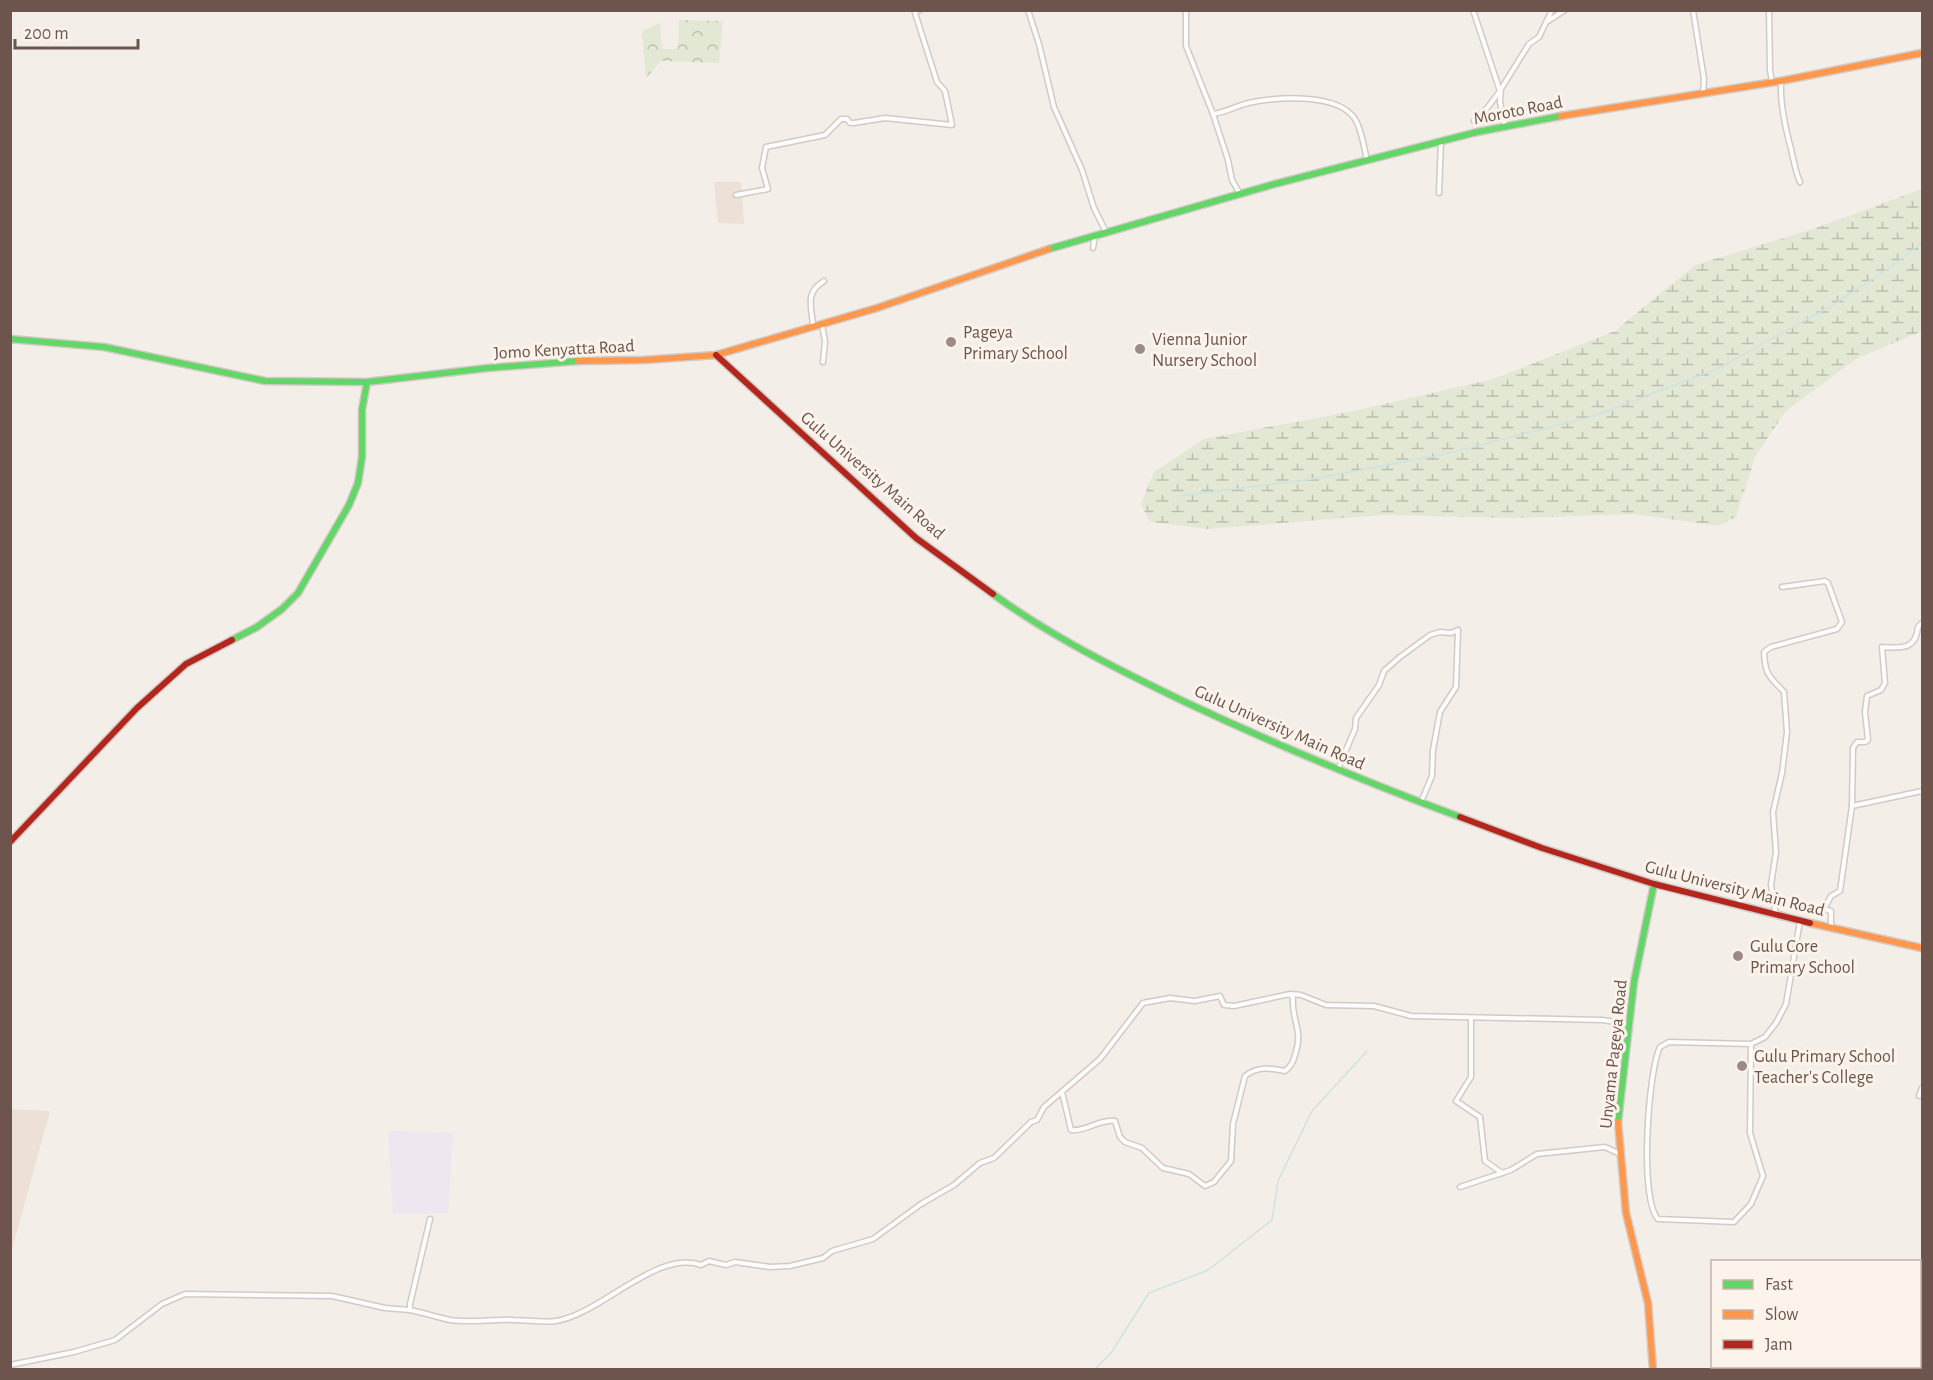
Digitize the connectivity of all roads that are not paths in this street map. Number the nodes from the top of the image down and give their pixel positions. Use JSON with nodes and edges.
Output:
{"nodes":[{"id":1,"x":920,"y":10,"type":"edge"},
{"id":2,"x":1029,"y":10,"type":"edge"},
{"id":3,"x":1186,"y":10,"type":"edge"},
{"id":4,"x":1473,"y":10,"type":"edge"},
{"id":5,"x":1552,"y":10,"type":"edge"},
{"id":6,"x":1565,"y":10,"type":"edge"},
{"id":7,"x":1693,"y":10,"type":"edge"},
{"id":8,"x":1769,"y":10,"type":"edge"},
{"id":9,"x":1547,"y":21,"type":"junction"},
{"id":10,"x":1923,"y":53,"type":"edge"},
{"id":11,"x":1781,"y":81,"type":"junction"},
{"id":12,"x":1772,"y":82,"type":"junction"},
{"id":13,"x":1500,"y":91,"type":"junction"},
{"id":14,"x":1703,"y":95,"type":"junction"},
{"id":15,"x":1213,"y":114,"type":"junction"},
{"id":16,"x":1474,"y":121,"type":"dead end"},
{"id":17,"x":1505,"y":126,"type":"junction"},
{"id":18,"x":1441,"y":141,"type":"junction"},
{"id":19,"x":1367,"y":161,"type":"junction"},
{"id":20,"x":1800,"y":182,"type":"dead end"},
{"id":21,"x":1439,"y":193,"type":"dead end"},
{"id":22,"x":1240,"y":194,"type":"junction"},
{"id":23,"x":736,"y":195,"type":"dead end"},
{"id":24,"x":1106,"y":232,"type":"junction"},
{"id":25,"x":1095,"y":236,"type":"junction"},
{"id":26,"x":1093,"y":248,"type":"dead end"},
{"id":27,"x":824,"y":281,"type":"dead end"},
{"id":28,"x":822,"y":325,"type":"junction"},
{"id":29,"x":813,"y":327,"type":"junction"},
{"id":30,"x":10,"y":339,"type":"edge"},
{"id":31,"x":716,"y":355,"type":"junction"},
{"id":32,"x":823,"y":362,"type":"dead end"},
{"id":33,"x":367,"y":382,"type":"junction"},
{"id":34,"x":1782,"y":587,"type":"dead end"},
{"id":35,"x":1923,"y":622,"type":"edge"},
{"id":36,"x":1338,"y":770,"type":"junction"},
{"id":37,"x":1923,"y":791,"type":"edge"},
{"id":38,"x":1421,"y":803,"type":"junction"},
{"id":39,"x":1852,"y":806,"type":"junction"},
{"id":40,"x":10,"y":842,"type":"edge"},
{"id":41,"x":1654,"y":884,"type":"junction"},
{"id":42,"x":1776,"y":915,"type":"junction"},
{"id":43,"x":1800,"y":921,"type":"junction"},
{"id":44,"x":1831,"y":928,"type":"junction"},
{"id":45,"x":1923,"y":948,"type":"edge"},
{"id":46,"x":1290,"y":994,"type":"junction"},
{"id":47,"x":1471,"y":1018,"type":"junction"},
{"id":48,"x":1629,"y":1024,"type":"junction"},
{"id":49,"x":1751,"y":1044,"type":"junction"},
{"id":50,"x":1923,"y":1088,"type":"edge"},
{"id":51,"x":1062,"y":1092,"type":"junction"},
{"id":52,"x":1919,"y":1096,"type":"dead end"},
{"id":53,"x":1620,"y":1154,"type":"junction"},
{"id":54,"x":1502,"y":1173,"type":"junction"},
{"id":55,"x":1460,"y":1187,"type":"dead end"},
{"id":56,"x":430,"y":1219,"type":"dead end"},
{"id":57,"x":410,"y":1310,"type":"junction"},
{"id":58,"x":10,"y":1365,"type":"edge"},
{"id":59,"x":1653,"y":1370,"type":"edge"}],
"edges":[{"from":1,"to":23,"type":"street"},
{"from":2,"to":24,"type":"street"},
{"from":3,"to":15,"type":"street"},
{"from":4,"to":13,"type":"street"},
{"from":5,"to":9,"type":"street"},
{"from":6,"to":9,"type":"street"},
{"from":7,"to":14,"type":"street"},
{"from":8,"to":12,"type":"street"},
{"from":9,"to":13,"type":"street"},
{"from":10,"to":11,"type":"street","name":"Moroto Road"},
{"from":11,"to":12,"type":"street","name":"Moroto Road"},
{"from":11,"to":20,"type":"street"},
{"from":12,"to":14,"type":"street","name":"Moroto Road"},
{"from":13,"to":16,"type":"street"},
{"from":13,"to":17,"type":"street"},
{"from":14,"to":17,"type":"street","name":"Moroto Road"},
{"from":15,"to":19,"type":"street"},
{"from":15,"to":22,"type":"street"},
{"from":17,"to":18,"type":"street","name":"Moroto Road"},
{"from":18,"to":19,"type":"street","name":"Moroto Road"},
{"from":18,"to":21,"type":"street"},
{"from":19,"to":22,"type":"street","name":"Moroto Road"},
{"from":22,"to":24,"type":"street","name":"Moroto Road"},
{"from":24,"to":25,"type":"street","name":"Jomo Kenyatta Road"},
{"from":25,"to":26,"type":"street"},
{"from":25,"to":28,"type":"street","name":"Jomo Kenyatta Road"},
{"from":27,"to":29,"type":"street"},
{"from":28,"to":29,"type":"street","name":"Jomo Kenyatta Road"},
{"from":28,"to":32,"type":"street"},
{"from":29,"to":31,"type":"street","name":"Jomo Kenyatta Road"},
{"from":30,"to":33,"type":"street","name":"Jomo Kenyatta Road"},
{"from":31,"to":33,"type":"street","name":"Jomo Kenyatta Road"},
{"from":31,"to":36,"type":"street","name":"Gulu University Main Road"},
{"from":33,"to":40,"type":"street"},
{"from":34,"to":42,"type":"street"},
{"from":35,"to":39,"type":"street"},
{"from":36,"to":38,"type":"street","name":"Gulu University Main Road"},
{"from":36,"to":38,"type":"street"},
{"from":37,"to":39,"type":"street"},
{"from":38,"to":41,"type":"street","name":"Gulu University Main Road"},
{"from":39,"to":44,"type":"street"},
{"from":41,"to":42,"type":"street","name":"Gulu University Main Road"},
{"from":41,"to":48,"type":"street","name":"Unyama Pageya Road"},
{"from":42,"to":43,"type":"street","name":"Gulu University Main Road"},
{"from":43,"to":44,"type":"street","name":"Gulu University Main Road"},
{"from":43,"to":49,"type":"street"},
{"from":44,"to":45,"type":"street","name":"Gulu University Main Road"},
{"from":46,"to":47,"type":"street"},
{"from":46,"to":51,"type":"street"},
{"from":46,"to":51,"type":"street"},
{"from":47,"to":48,"type":"street"},
{"from":47,"to":54,"type":"street"},
{"from":48,"to":53,"type":"street","name":"Unyama Pageya Road"},
{"from":49,"to":49,"type":"street"},
{"from":50,"to":52,"type":"street"},
{"from":51,"to":57,"type":"street"},
{"from":53,"to":54,"type":"street"},
{"from":53,"to":59,"type":"street","name":"Unyama Pageya Road"},
{"from":54,"to":55,"type":"street"},
{"from":56,"to":57,"type":"street"},
{"from":57,"to":58,"type":"street"}]}
